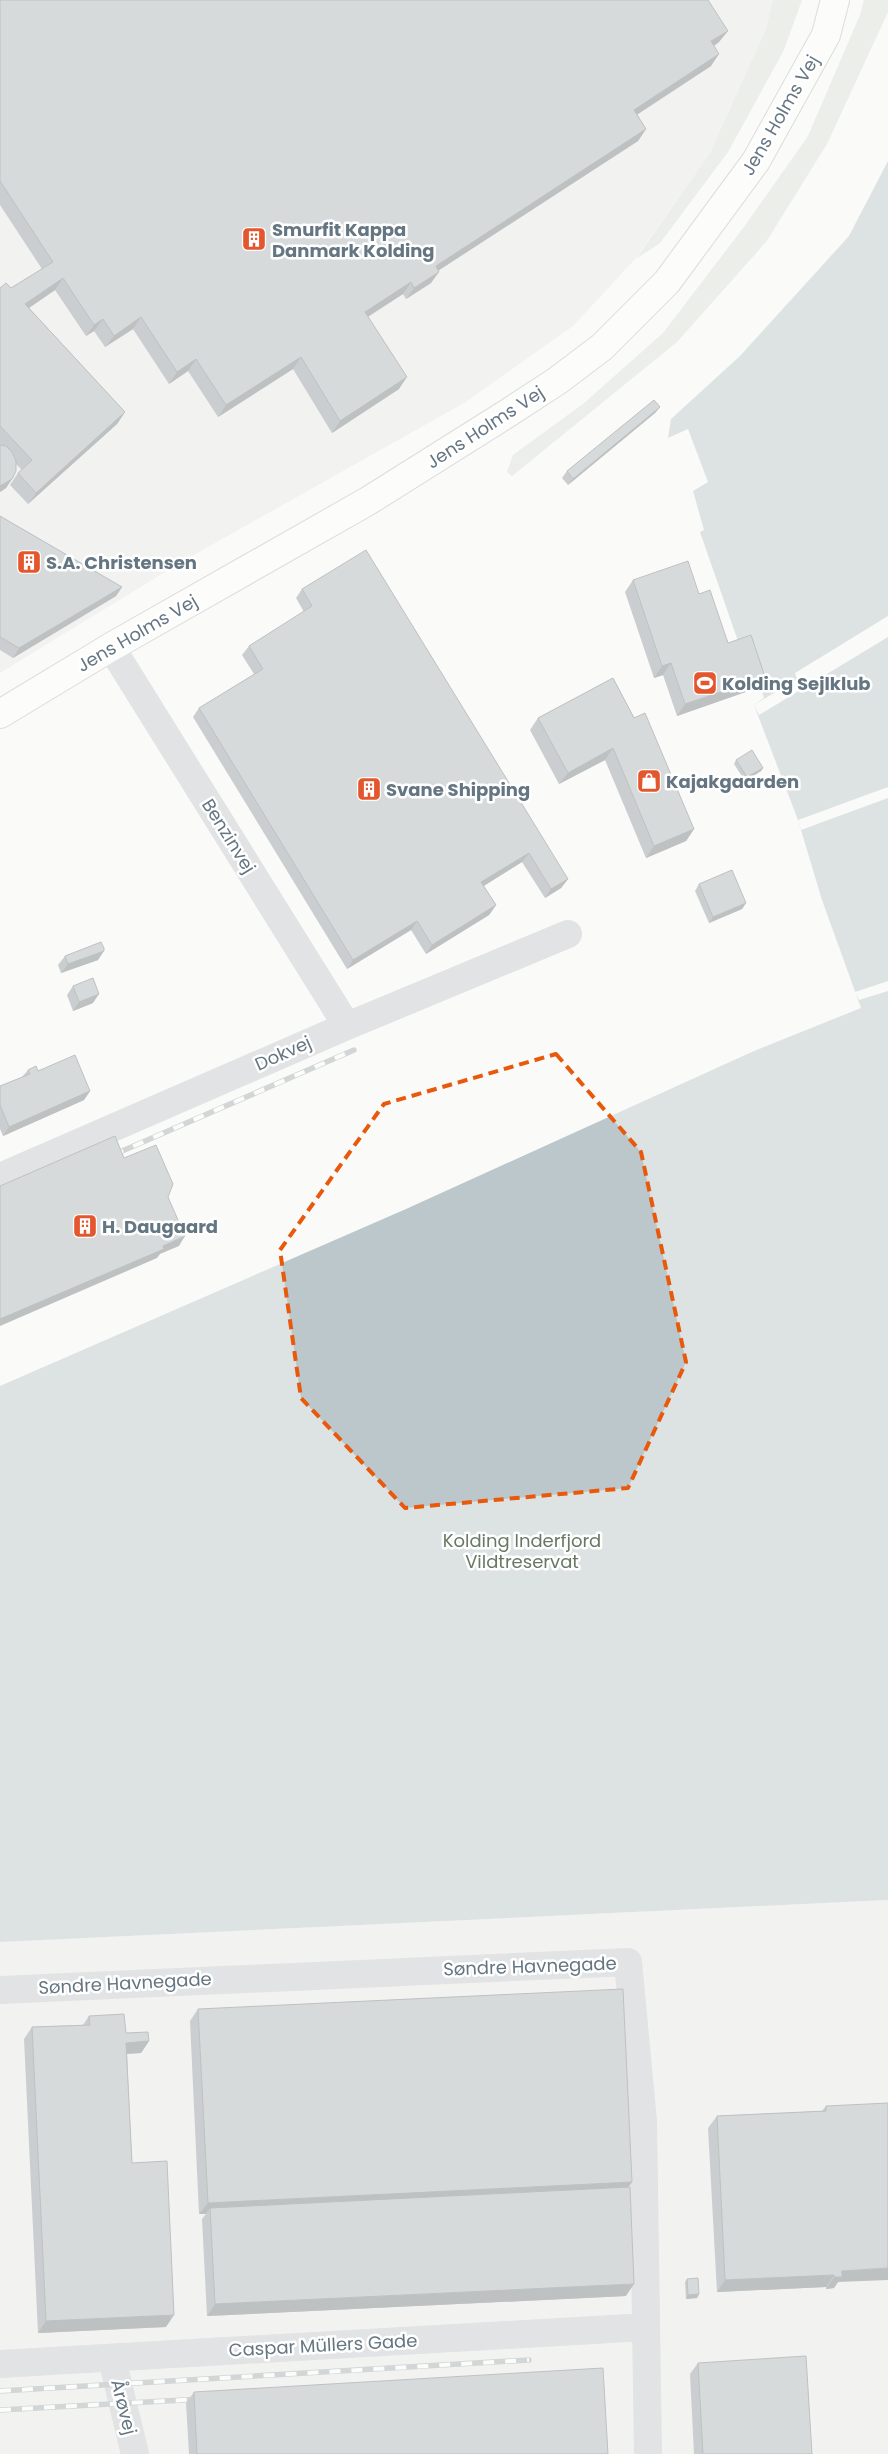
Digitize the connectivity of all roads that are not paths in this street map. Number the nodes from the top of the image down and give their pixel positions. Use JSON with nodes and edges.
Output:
{"nodes":[{"id":1,"x":835,"y":0,"type":"edge"},
{"id":2,"x":111,"y":646,"type":"junction"},
{"id":3,"x":0,"y":714,"type":"edge"},
{"id":4,"x":568,"y":934,"type":"dead end"},
{"id":5,"x":346,"y":1026,"type":"junction"},
{"id":6,"x":0,"y":1177,"type":"edge"},
{"id":7,"x":0,"y":1990,"type":"edge"},
{"id":8,"x":646,"y":2327,"type":"junction"},
{"id":9,"x":112,"y":2359,"type":"junction"},
{"id":10,"x":0,"y":2364,"type":"edge"},
{"id":11,"x":135,"y":2454,"type":"edge"},
{"id":12,"x":648,"y":2454,"type":"edge"}],
"edges":[{"from":1,"to":2,"type":"main road","name":"Jens Holms Vej"},
{"from":2,"to":3,"type":"main road","name":"Jens Holms Vej"},
{"from":2,"to":5,"type":"street","name":"Benzinvej"},
{"from":4,"to":5,"type":"street","name":"Dokvej"},
{"from":5,"to":6,"type":"street","name":"Dokvej"},
{"from":7,"to":8,"type":"street","name":"Søndre Havnegade"},
{"from":8,"to":9,"type":"street","name":"Caspar Müllers Gade"},
{"from":8,"to":12,"type":"street","name":"Søndre Havnegade"},
{"from":9,"to":10,"type":"street","name":"Caspar Müllers Gade"},
{"from":9,"to":11,"type":"street","name":"Årøvej"}]}
